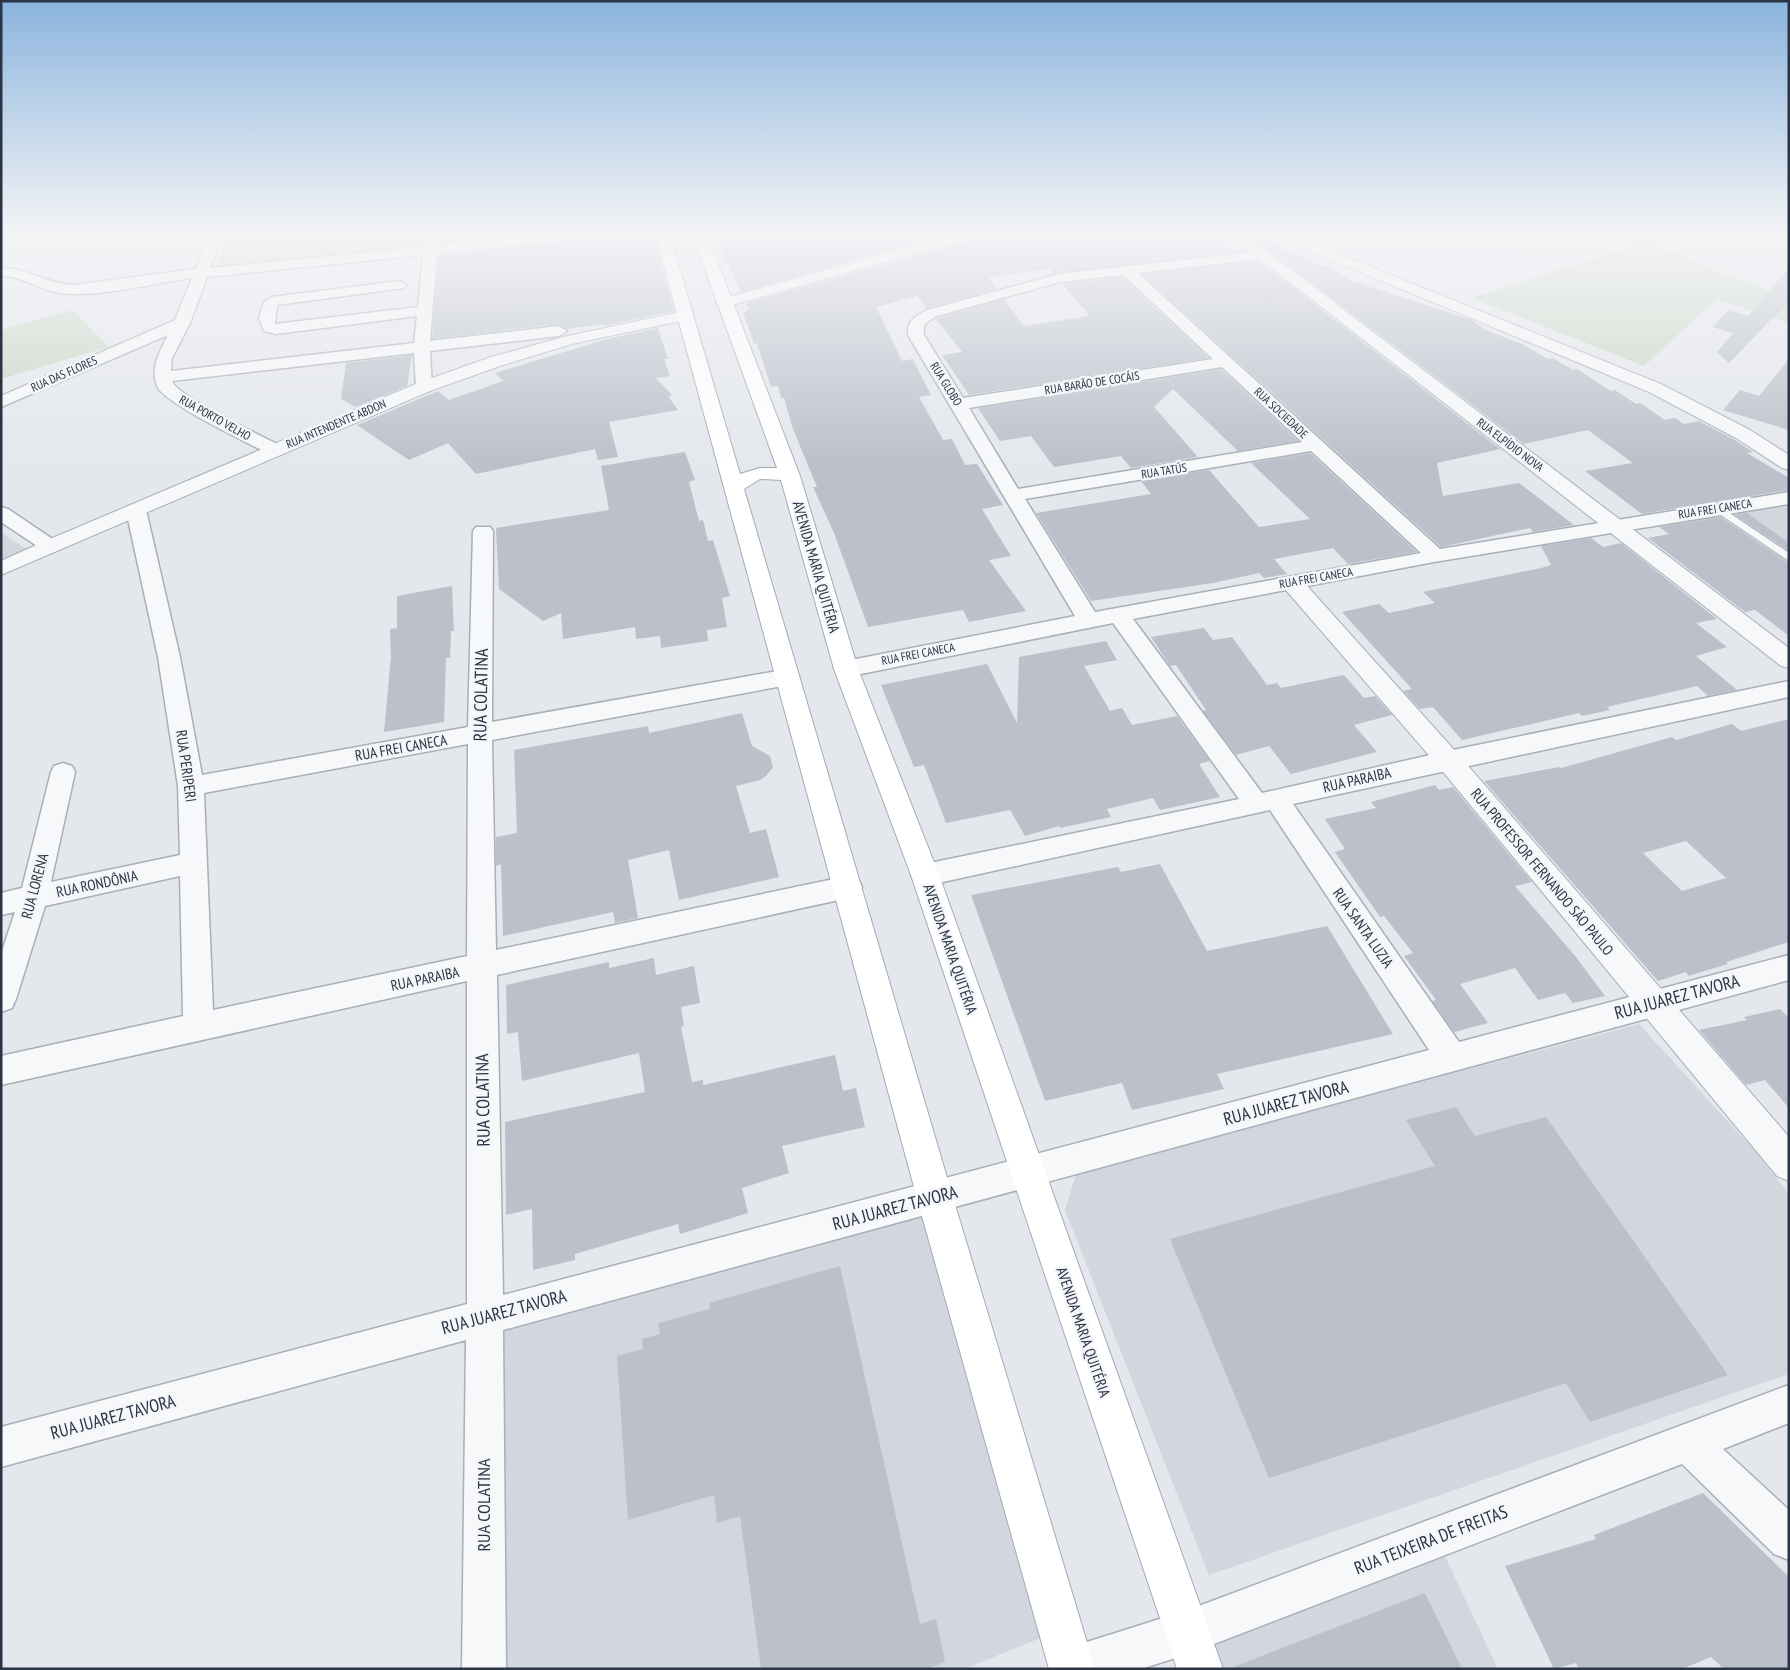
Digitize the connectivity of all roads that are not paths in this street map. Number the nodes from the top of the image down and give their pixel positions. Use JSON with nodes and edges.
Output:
{"nodes":[{"id":1,"x":187,"y":308,"type":"edge"},
{"id":2,"x":269,"y":308,"type":"edge"},
{"id":3,"x":424,"y":308,"type":"edge"},
{"id":4,"x":682,"y":308,"type":"edge"},
{"id":5,"x":726,"y":308,"type":"edge"},
{"id":6,"x":950,"y":308,"type":"edge"},
{"id":7,"x":1166,"y":308,"type":"edge"},
{"id":8,"x":1331,"y":308,"type":"edge"},
{"id":9,"x":1458,"y":308,"type":"edge"},
{"id":10,"x":424,"y":311,"type":"junction"},
{"id":11,"x":684,"y":316,"type":"junction"},
{"id":12,"x":182,"y":322,"type":"junction"},
{"id":13,"x":559,"y":330,"type":"dead end"},
{"id":14,"x":422,"y":347,"type":"junction"},
{"id":15,"x":1224,"y":362,"type":"junction"},
{"id":16,"x":162,"y":377,"type":"junction"},
{"id":17,"x":424,"y":387,"type":"junction"},
{"id":18,"x":1,"y":402,"type":"edge"},
{"id":19,"x":959,"y":404,"type":"junction"},
{"id":20,"x":1743,"y":434,"type":"junction"},
{"id":21,"x":1789,"y":444,"type":"edge"},
{"id":22,"x":1314,"y":445,"type":"junction"},
{"id":23,"x":275,"y":450,"type":"junction"},
{"id":24,"x":1789,"y":464,"type":"edge"},
{"id":25,"x":790,"y":476,"type":"junction"},
{"id":26,"x":733,"y":488,"type":"junction"},
{"id":27,"x":1014,"y":496,"type":"junction"},
{"id":28,"x":1789,"y":498,"type":"edge"},
{"id":29,"x":1719,"y":508,"type":"junction"},
{"id":30,"x":136,"y":510,"type":"junction"},
{"id":31,"x":1,"y":513,"type":"edge"},
{"id":32,"x":1614,"y":524,"type":"junction"},
{"id":33,"x":483,"y":531,"type":"dead end"},
{"id":34,"x":50,"y":546,"type":"junction"},
{"id":35,"x":1436,"y":556,"type":"junction"},
{"id":36,"x":1789,"y":558,"type":"edge"},
{"id":37,"x":1,"y":569,"type":"edge"},
{"id":38,"x":1292,"y":583,"type":"junction"},
{"id":39,"x":1118,"y":614,"type":"junction"},
{"id":40,"x":1088,"y":619,"type":"junction"},
{"id":41,"x":1789,"y":660,"type":"edge"},
{"id":42,"x":846,"y":669,"type":"junction"},
{"id":43,"x":788,"y":677,"type":"junction"},
{"id":44,"x":1789,"y":689,"type":"edge"},
{"id":45,"x":480,"y":734,"type":"junction"},
{"id":46,"x":1448,"y":760,"type":"junction"},
{"id":47,"x":63,"y":772,"type":"dead end"},
{"id":48,"x":192,"y":786,"type":"junction"},
{"id":49,"x":1266,"y":802,"type":"junction"},
{"id":50,"x":192,"y":863,"type":"junction"},
{"id":51,"x":925,"y":875,"type":"junction"},
{"id":52,"x":848,"y":888,"type":"junction"},
{"id":53,"x":34,"y":897,"type":"junction"},
{"id":54,"x":1,"y":904,"type":"edge"},
{"id":55,"x":1789,"y":967,"type":"edge"},
{"id":56,"x":481,"y":968,"type":"junction"},
{"id":57,"x":1,"y":999,"type":"edge"},
{"id":58,"x":1652,"y":1004,"type":"junction"},
{"id":59,"x":198,"y":1026,"type":"junction"},
{"id":60,"x":1452,"y":1058,"type":"junction"},
{"id":61,"x":1,"y":1071,"type":"edge"},
{"id":62,"x":1789,"y":1164,"type":"edge"},
{"id":63,"x":1027,"y":1173,"type":"junction"},
{"id":64,"x":935,"y":1198,"type":"junction"},
{"id":65,"x":485,"y":1317,"type":"junction"},
{"id":66,"x":1789,"y":1404,"type":"edge"},
{"id":67,"x":1687,"y":1442,"type":"junction"},
{"id":68,"x":1,"y":1447,"type":"edge"},
{"id":69,"x":1789,"y":1539,"type":"edge"},
{"id":70,"x":1194,"y":1650,"type":"edge"},
{"id":71,"x":484,"y":1669,"type":"edge"},
{"id":72,"x":1072,"y":1669,"type":"edge"}],
"edges":[{"from":1,"to":12,"type":"street"},
{"from":2,"to":10,"type":"street"},
{"from":3,"to":10,"type":"street"},
{"from":4,"to":11,"type":"main road"},
{"from":5,"to":25,"type":"main road","name":"AVENIDA MARIA QUITÉRIA"},
{"from":6,"to":19,"type":"street","name":"RUA GLOBO"},
{"from":7,"to":15,"type":"street","name":"RUA SOCIEDADE"},
{"from":8,"to":32,"type":"street","name":"RUA ELPÍDIO NOVA"},
{"from":9,"to":20,"type":"street"},
{"from":10,"to":14,"type":"street"},
{"from":11,"to":17,"type":"street","name":"RUA INTENDENTE ABDON"},
{"from":11,"to":26,"type":"main road"},
{"from":12,"to":16,"type":"street"},
{"from":12,"to":18,"type":"street","name":"RUA DAS FLORES"},
{"from":13,"to":14,"type":"street"},
{"from":14,"to":16,"type":"street"},
{"from":14,"to":17,"type":"street"},
{"from":15,"to":19,"type":"street","name":"RUA BARÃO DE COCÁIS"},
{"from":15,"to":22,"type":"street","name":"RUA SOCIEDADE"},
{"from":16,"to":23,"type":"street","name":"RUA PORTO VELHO"},
{"from":17,"to":23,"type":"street","name":"RUA INTENDENTE ABDON"},
{"from":19,"to":27,"type":"street","name":"RUA GLOBO"},
{"from":20,"to":21,"type":"street"},
{"from":20,"to":24,"type":"street"},
{"from":22,"to":27,"type":"street","name":"RUA TATÚS"},
{"from":22,"to":35,"type":"street","name":"RUA SOCIEDADE"},
{"from":23,"to":30,"type":"street","name":"RUA INTENDENTE ABDON"},
{"from":25,"to":26,"type":"main road"},
{"from":25,"to":42,"type":"main road","name":"AVENIDA MARIA QUITÉRIA"},
{"from":26,"to":43,"type":"main road"},
{"from":27,"to":40,"type":"street","name":"RUA GLOBO"},
{"from":28,"to":29,"type":"street","name":"RUA FREI CANECA"},
{"from":29,"to":32,"type":"street","name":"RUA FREI CANECA"},
{"from":29,"to":36,"type":"lane"},
{"from":30,"to":34,"type":"street","name":"RUA INTENDENTE ABDON"},
{"from":30,"to":48,"type":"street","name":"RUA PERIPERI"},
{"from":31,"to":34,"type":"street"},
{"from":32,"to":35,"type":"street","name":"RUA FREI CANECA"},
{"from":32,"to":41,"type":"street","name":"RUA ELPÍDIO NOVA"},
{"from":33,"to":45,"type":"street","name":"RUA COLATINA"},
{"from":34,"to":37,"type":"street","name":"RUA INTENDENTE ABDON"},
{"from":35,"to":38,"type":"street","name":"RUA FREI CANECA"},
{"from":38,"to":39,"type":"street","name":"RUA FREI CANECA"},
{"from":38,"to":46,"type":"street","name":"RUA PROFESSOR FERNANDO SÃO PAULO"},
{"from":39,"to":40,"type":"street","name":"RUA FREI CANECA"},
{"from":39,"to":49,"type":"street","name":"RUA SANTA LUZIA"},
{"from":40,"to":42,"type":"street","name":"RUA FREI CANECA"},
{"from":42,"to":51,"type":"main road","name":"AVENIDA MARIA QUITÉRIA"},
{"from":43,"to":45,"type":"street","name":"RUA FREI CANECA"},
{"from":43,"to":52,"type":"main road"},
{"from":44,"to":46,"type":"street","name":"RUA PARAIBA"},
{"from":45,"to":48,"type":"street","name":"RUA FREI CANECA"},
{"from":45,"to":56,"type":"street","name":"RUA COLATINA"},
{"from":46,"to":49,"type":"street","name":"RUA PARAIBA"},
{"from":46,"to":58,"type":"street","name":"RUA PROFESSOR FERNANDO SÃO PAULO"},
{"from":47,"to":53,"type":"street","name":"RUA LORENA"},
{"from":48,"to":50,"type":"street","name":"RUA PERIPERI"},
{"from":49,"to":51,"type":"street","name":"RUA PARAIBA"},
{"from":49,"to":60,"type":"street","name":"RUA SANTA LUZIA"},
{"from":50,"to":53,"type":"street","name":"RUA RONDÔNIA"},
{"from":50,"to":59,"type":"street","name":"RUA PERIPERI"},
{"from":51,"to":63,"type":"main road","name":"AVENIDA MARIA QUITÉRIA"},
{"from":52,"to":56,"type":"street","name":"RUA PARAIBA"},
{"from":52,"to":64,"type":"main road"},
{"from":53,"to":54,"type":"street","name":"RUA RONDÔNIA"},
{"from":53,"to":57,"type":"street","name":"RUA LORENA"},
{"from":55,"to":58,"type":"street","name":"RUA JUAREZ TAVORA"},
{"from":56,"to":59,"type":"street","name":"RUA PARAIBA"},
{"from":56,"to":65,"type":"street","name":"RUA COLATINA"},
{"from":58,"to":60,"type":"street","name":"RUA JUAREZ TAVORA"},
{"from":58,"to":62,"type":"street","name":"RUA PROFESSOR FERNANDO SÃO PAULO"},
{"from":59,"to":61,"type":"street","name":"RUA PARAIBA"},
{"from":60,"to":63,"type":"street","name":"RUA JUAREZ TAVORA"},
{"from":63,"to":64,"type":"street","name":"RUA JUAREZ TAVORA"},
{"from":63,"to":70,"type":"main road","name":"AVENIDA MARIA QUITÉRIA"},
{"from":64,"to":65,"type":"street","name":"RUA JUAREZ TAVORA"},
{"from":64,"to":72,"type":"main road"},
{"from":65,"to":68,"type":"street","name":"RUA JUAREZ TAVORA"},
{"from":65,"to":71,"type":"street","name":"RUA COLATINA"},
{"from":66,"to":67,"type":"street","name":"RUA TEIXEIRA DE FREITAS"},
{"from":67,"to":69,"type":"street"},
{"from":67,"to":70,"type":"street","name":"RUA TEIXEIRA DE FREITAS"},
{"from":70,"to":72,"type":"street","name":"RUA TEIXEIRA DE FREITAS"}]}
